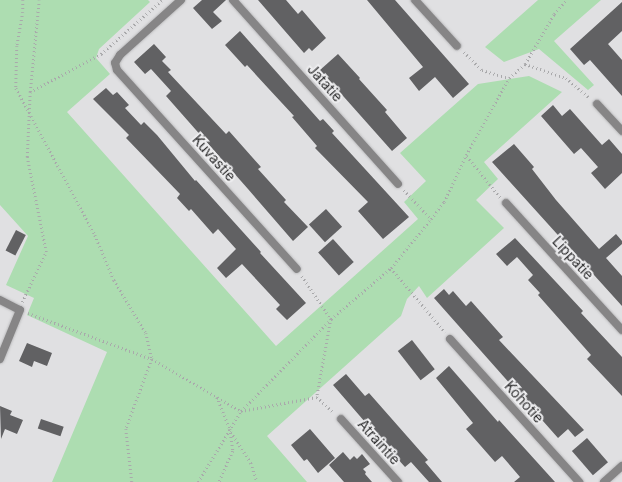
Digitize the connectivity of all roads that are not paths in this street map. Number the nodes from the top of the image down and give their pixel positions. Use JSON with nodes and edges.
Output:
{"nodes":[{"id":1,"x":181,"y":0,"type":"edge"},
{"id":2,"x":233,"y":0,"type":"edge"},
{"id":3,"x":415,"y":0,"type":"edge"},
{"id":4,"x":457,"y":46,"type":"road end"},
{"id":5,"x":597,"y":104,"type":"road end"},
{"id":6,"x":622,"y":131,"type":"edge"},
{"id":7,"x":398,"y":184,"type":"road end"},
{"id":8,"x":506,"y":203,"type":"road end"},
{"id":9,"x":297,"y":269,"type":"road end"},
{"id":10,"x":0,"y":300,"type":"edge"},
{"id":11,"x":622,"y":330,"type":"edge"},
{"id":12,"x":450,"y":339,"type":"road end"},
{"id":13,"x":0,"y":359,"type":"edge"},
{"id":14,"x":341,"y":419,"type":"road end"},
{"id":15,"x":622,"y":466,"type":"edge"},
{"id":16,"x":398,"y":482,"type":"edge"},
{"id":17,"x":579,"y":482,"type":"edge"},
{"id":18,"x":604,"y":482,"type":"edge"}],
"edges":[{"from":1,"to":9,"type":"street","name":"Kuvastie"},
{"from":2,"to":7,"type":"street","name":"Jatatie"},
{"from":3,"to":4,"type":"street"},
{"from":5,"to":6,"type":"street"},
{"from":8,"to":11,"type":"street","name":"Lippatie"},
{"from":10,"to":13,"type":"street"},
{"from":12,"to":17,"type":"street","name":"Kohotie"},
{"from":14,"to":16,"type":"street","name":"Atraintie"},
{"from":15,"to":18,"type":"street"}]}
